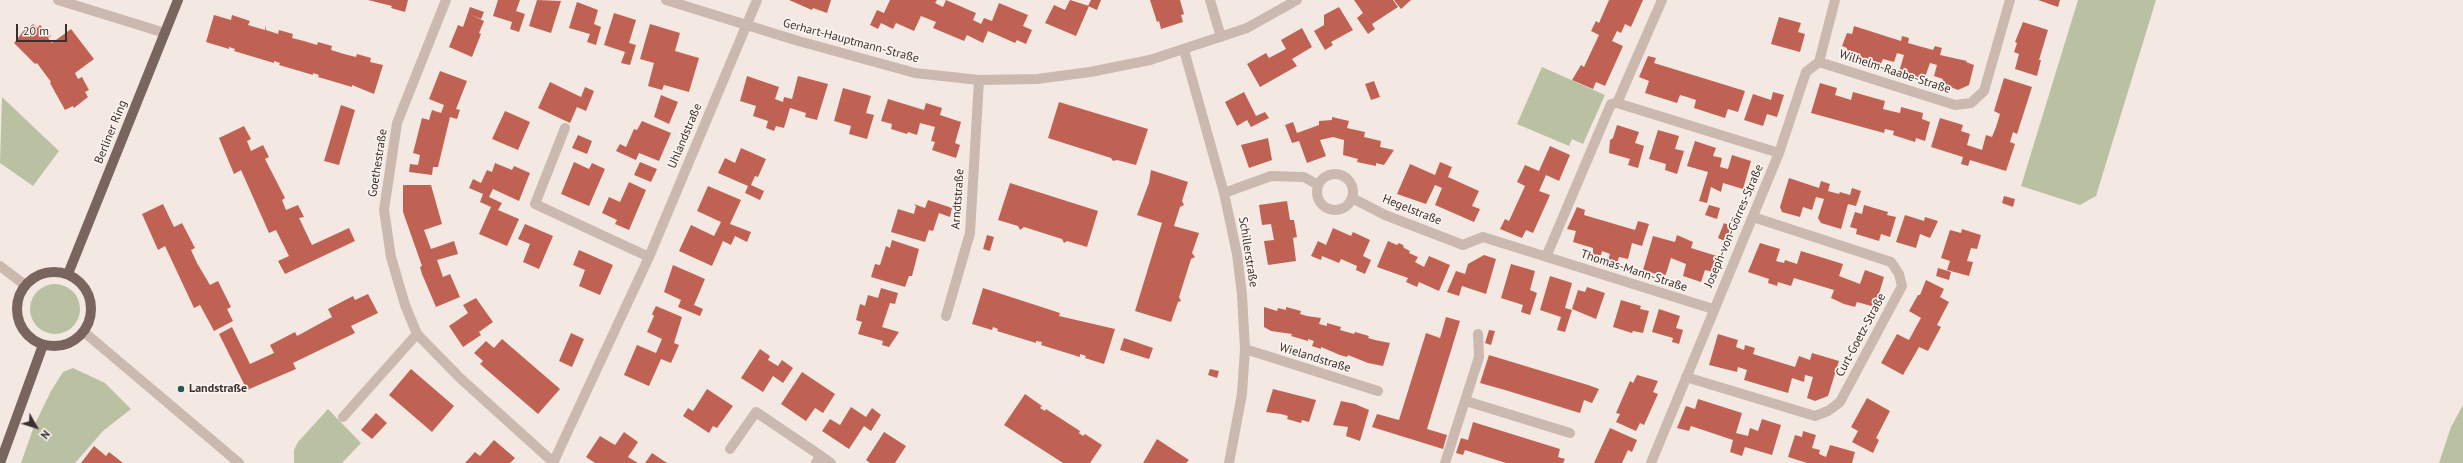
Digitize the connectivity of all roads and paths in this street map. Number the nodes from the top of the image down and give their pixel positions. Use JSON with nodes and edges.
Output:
{"nodes":[{"id":1,"x":58,"y":0,"type":"edge"},
{"id":2,"x":178,"y":0,"type":"edge"},
{"id":3,"x":446,"y":0,"type":"edge"},
{"id":4,"x":666,"y":0,"type":"edge"},
{"id":5,"x":757,"y":0,"type":"edge"},
{"id":6,"x":1210,"y":0,"type":"edge"},
{"id":7,"x":1297,"y":0,"type":"edge"},
{"id":8,"x":1662,"y":0,"type":"edge"},
{"id":9,"x":1835,"y":0,"type":"edge"},
{"id":10,"x":2010,"y":0,"type":"edge"},
{"id":11,"x":746,"y":25,"type":"junction"},
{"id":12,"x":165,"y":33,"type":"junction"},
{"id":13,"x":1221,"y":37,"type":"junction"},
{"id":14,"x":1184,"y":50,"type":"junction"},
{"id":15,"x":1819,"y":62,"type":"junction"},
{"id":16,"x":979,"y":80,"type":"junction"},
{"id":17,"x":1617,"y":103,"type":"junction"},
{"id":18,"x":565,"y":128,"type":"dead end"},
{"id":19,"x":1779,"y":154,"type":"junction"},
{"id":20,"x":1318,"y":186,"type":"junction"},
{"id":21,"x":1224,"y":193,"type":"junction"},
{"id":22,"x":1352,"y":198,"type":"junction"},
{"id":23,"x":1753,"y":217,"type":"junction"},
{"id":24,"x":1463,"y":245,"type":"joint"},
{"id":25,"x":649,"y":257,"type":"junction"},
{"id":26,"x":1546,"y":257,"type":"junction"},
{"id":27,"x":0,"y":266,"type":"edge"},
{"id":28,"x":68,"y":274,"type":"junction"},
{"id":29,"x":25,"y":285,"type":"junction"},
{"id":30,"x":1713,"y":309,"type":"junction"},
{"id":31,"x":946,"y":316,"type":"dead end"},
{"id":32,"x":84,"y":332,"type":"junction"},
{"id":33,"x":417,"y":334,"type":"junction"},
{"id":34,"x":1478,"y":334,"type":"dead end"},
{"id":35,"x":43,"y":345,"type":"junction"},
{"id":36,"x":1245,"y":349,"type":"junction"},
{"id":37,"x":1686,"y":377,"type":"junction"},
{"id":38,"x":1378,"y":391,"type":"dead end"},
{"id":39,"x":1466,"y":401,"type":"junction"},
{"id":40,"x":343,"y":417,"type":"dead end"},
{"id":41,"x":1570,"y":433,"type":"dead end"},
{"id":42,"x":730,"y":449,"type":"dead end"},
{"id":43,"x":818,"y":460,"type":"edge"},
{"id":44,"x":0,"y":463,"type":"edge"},
{"id":45,"x":240,"y":463,"type":"edge"},
{"id":46,"x":554,"y":463,"type":"edge"},
{"id":47,"x":831,"y":463,"type":"edge"},
{"id":48,"x":1229,"y":463,"type":"edge"},
{"id":49,"x":1445,"y":463,"type":"edge"},
{"id":50,"x":1651,"y":463,"type":"edge"}],
"edges":[{"from":1,"to":12,"type":"street"},
{"from":2,"to":12,"type":"main road","name":"Berliner Ring"},
{"from":3,"to":33,"type":"street","name":"Goethestraße"},
{"from":4,"to":11,"type":"street","name":"Gerhart-Hauptmann-Straße"},
{"from":5,"to":11,"type":"street","name":"Uhlandstraße"},
{"from":6,"to":13,"type":"street"},
{"from":7,"to":13,"type":"street","name":"Gerhart-Hauptmann-Straße"},
{"from":8,"to":17,"type":"street"},
{"from":9,"to":15,"type":"street"},
{"from":10,"to":15,"type":"street","name":"Wilhelm-Raabe-Straße"},
{"from":11,"to":16,"type":"street","name":"Gerhart-Hauptmann-Straße"},
{"from":11,"to":25,"type":"street","name":"Uhlandstraße"},
{"from":12,"to":28,"type":"main road","name":"Berliner Ring"},
{"from":13,"to":14,"type":"street","name":"Gerhart-Hauptmann-Straße"},
{"from":14,"to":16,"type":"street","name":"Gerhart-Hauptmann-Straße"},
{"from":14,"to":21,"type":"street","name":"Schillerstraße"},
{"from":15,"to":19,"type":"street","name":"Joseph-von-Görres-Straße"},
{"from":16,"to":31,"type":"street","name":"Arndtstraße"},
{"from":17,"to":19,"type":"street"},
{"from":17,"to":26,"type":"street"},
{"from":18,"to":25,"type":"street"},
{"from":19,"to":23,"type":"street","name":"Joseph-von-Görres-Straße"},
{"from":20,"to":21,"type":"street"},
{"from":20,"to":22,"type":"street"},
{"from":20,"to":22,"type":"street"},
{"from":21,"to":36,"type":"street","name":"Schillerstraße"},
{"from":22,"to":24,"type":"street","name":"Hegelstraße"},
{"from":23,"to":30,"type":"street","name":"Joseph-von-Görres-Straße"},
{"from":23,"to":37,"type":"street","name":"Curt-Goetz-Straße"},
{"from":24,"to":26,"type":"street","name":"Thomas-Mann-Straße"},
{"from":25,"to":46,"type":"street","name":"Uhlandstraße"},
{"from":26,"to":30,"type":"street","name":"Thomas-Mann-Straße"},
{"from":27,"to":29,"type":"street"},
{"from":28,"to":29,"type":"main road"},
{"from":28,"to":32,"type":"main road"},
{"from":29,"to":35,"type":"main road"},
{"from":30,"to":37,"type":"street","name":"Joseph-von-Görres-Straße"},
{"from":32,"to":35,"type":"main road"},
{"from":32,"to":45,"type":"street"},
{"from":33,"to":40,"type":"street"},
{"from":33,"to":46,"type":"street","name":"Goethestraße"},
{"from":34,"to":39,"type":"street"},
{"from":35,"to":44,"type":"main road"},
{"from":36,"to":38,"type":"street","name":"Wielandstraße"},
{"from":36,"to":48,"type":"street","name":"Schillerstraße"},
{"from":37,"to":50,"type":"street","name":"Joseph-von-Görres-Straße"},
{"from":39,"to":41,"type":"street"},
{"from":39,"to":49,"type":"street"},
{"from":42,"to":43,"type":"street"},
{"from":43,"to":47,"type":"street"}]}
